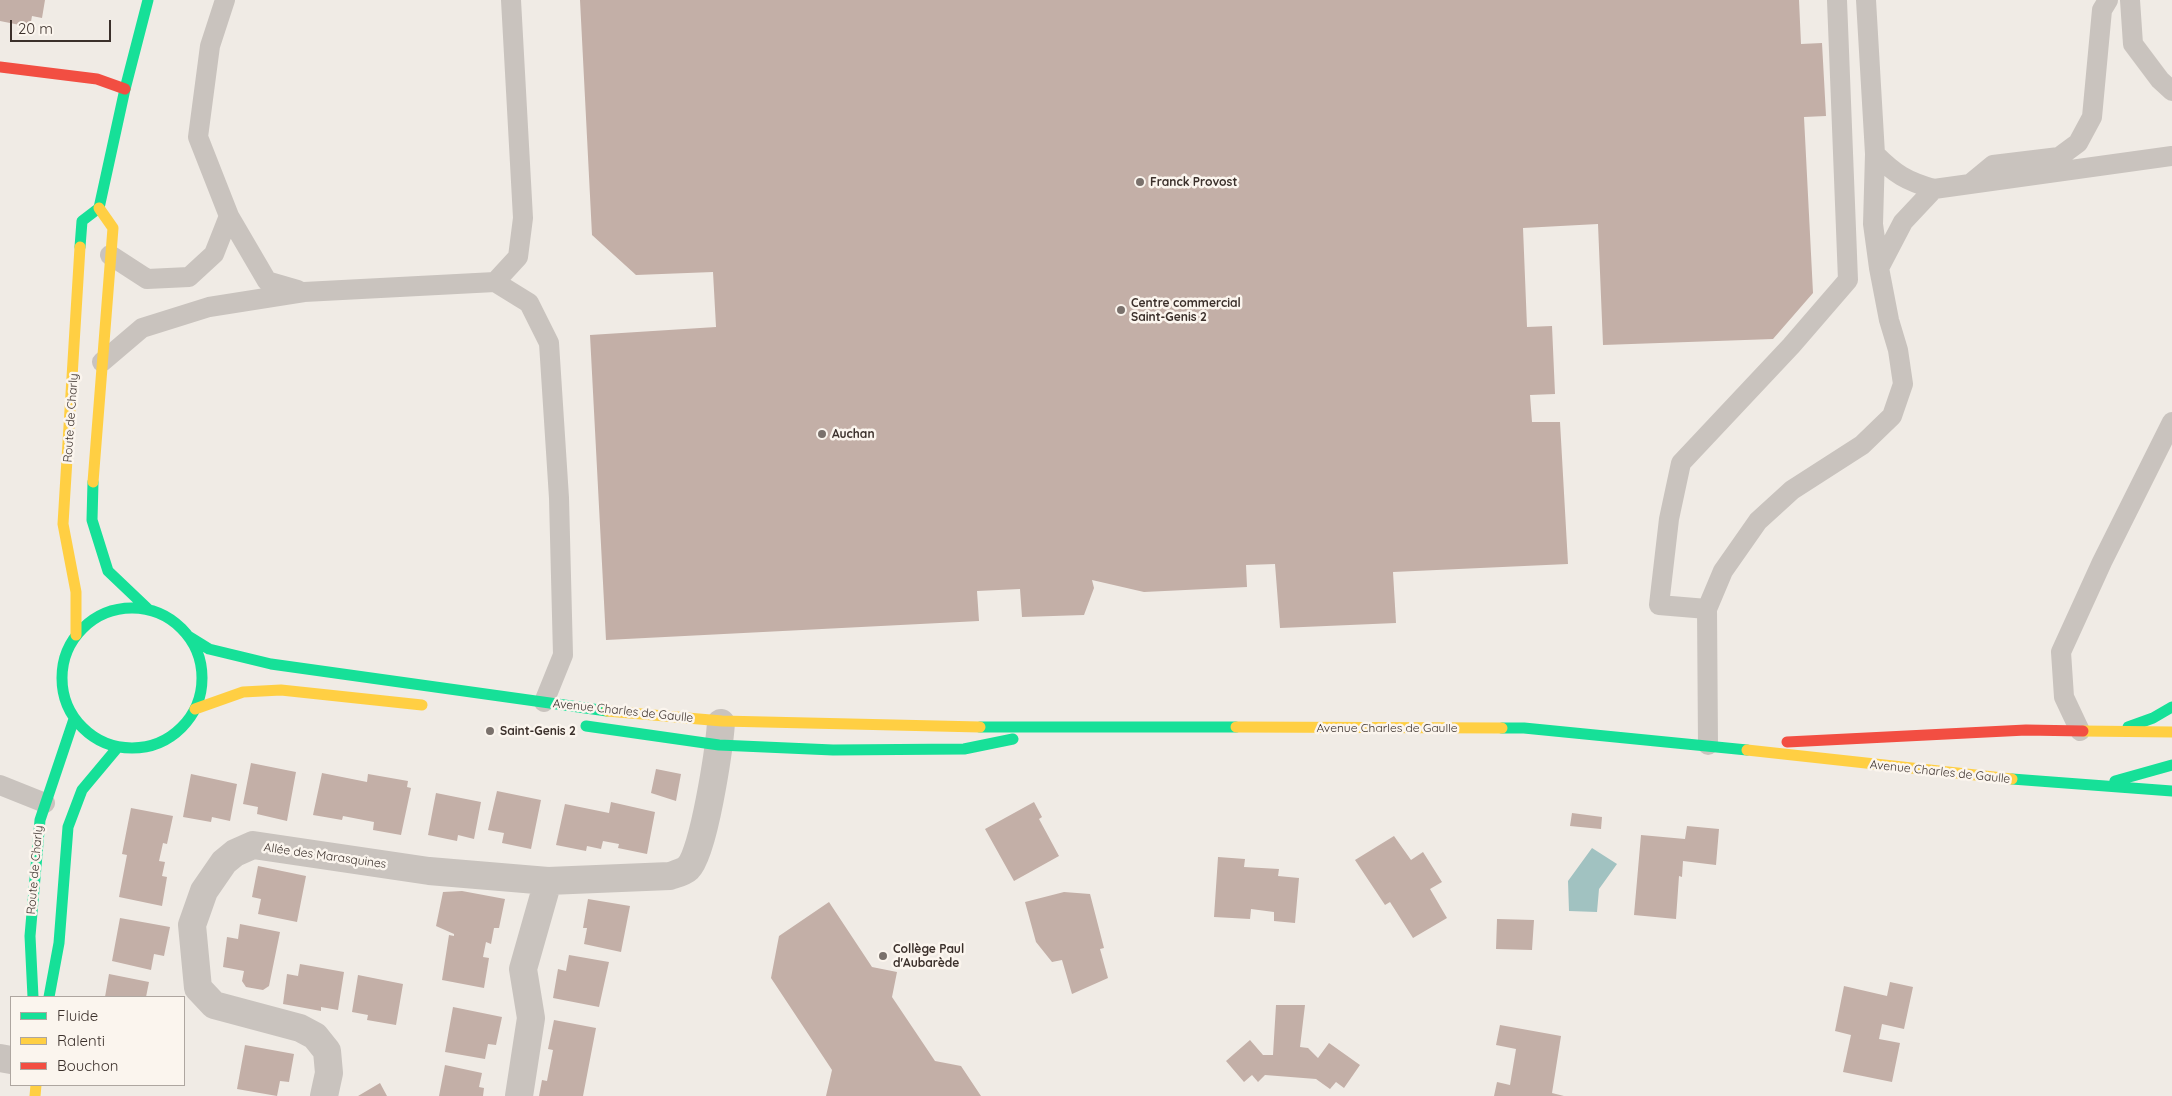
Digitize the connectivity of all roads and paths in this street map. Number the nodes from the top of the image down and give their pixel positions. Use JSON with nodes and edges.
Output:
{"nodes":[{"id":1,"x":148,"y":0,"type":"edge"},
{"id":2,"x":225,"y":0,"type":"edge"},
{"id":3,"x":511,"y":0,"type":"edge"},
{"id":4,"x":1837,"y":0,"type":"edge"},
{"id":5,"x":1866,"y":0,"type":"edge"},
{"id":6,"x":2108,"y":0,"type":"edge"},
{"id":7,"x":2130,"y":0,"type":"edge"},
{"id":8,"x":0,"y":67,"type":"edge"},
{"id":9,"x":124,"y":89,"type":"junction"},
{"id":10,"x":2172,"y":91,"type":"edge"},
{"id":11,"x":1875,"y":154,"type":"junction"},
{"id":12,"x":2172,"y":156,"type":"edge"},
{"id":13,"x":1970,"y":184,"type":"junction"},
{"id":14,"x":1934,"y":189,"type":"junction"},
{"id":15,"x":99,"y":208,"type":"junction"},
{"id":16,"x":229,"y":216,"type":"junction"},
{"id":17,"x":110,"y":255,"type":"junction"},
{"id":18,"x":1879,"y":268,"type":"junction"},
{"id":19,"x":494,"y":282,"type":"junction"},
{"id":20,"x":304,"y":292,"type":"junction"},
{"id":21,"x":102,"y":362,"type":"junction"},
{"id":22,"x":2172,"y":422,"type":"edge"},
{"id":23,"x":1707,"y":609,"type":"junction"},
{"id":24,"x":149,"y":610,"type":"junction"},
{"id":25,"x":76,"y":635,"type":"junction"},
{"id":26,"x":188,"y":636,"type":"junction"},
{"id":27,"x":544,"y":702,"type":"junction"},
{"id":28,"x":435,"y":706,"type":"dead end"},
{"id":29,"x":2172,"y":706,"type":"edge"},
{"id":30,"x":195,"y":708,"type":"junction"},
{"id":31,"x":74,"y":719,"type":"junction"},
{"id":32,"x":577,"y":725,"type":"dead end"},
{"id":33,"x":1066,"y":728,"type":"junction"},
{"id":34,"x":2080,"y":731,"type":"junction"},
{"id":35,"x":2115,"y":732,"type":"junction"},
{"id":36,"x":2172,"y":732,"type":"edge"},
{"id":37,"x":721,"y":733,"type":"junction"},
{"id":38,"x":1708,"y":745,"type":"junction"},
{"id":39,"x":118,"y":747,"type":"junction"},
{"id":40,"x":2172,"y":765,"type":"edge"},
{"id":41,"x":0,"y":785,"type":"edge"},
{"id":42,"x":2094,"y":787,"type":"junction"},
{"id":43,"x":2172,"y":791,"type":"edge"},
{"id":44,"x":2153,"y":801,"type":"dead end"},
{"id":45,"x":46,"y":803,"type":"junction"},
{"id":46,"x":548,"y":881,"type":"junction"},
{"id":47,"x":33,"y":996,"type":"edge"},
{"id":48,"x":50,"y":996,"type":"edge"},
{"id":49,"x":324,"y":1096,"type":"edge"},
{"id":50,"x":519,"y":1096,"type":"edge"}],
"edges":[{"from":1,"to":9,"type":"street"},
{"from":2,"to":16,"type":"lane"},
{"from":3,"to":19,"type":"lane"},
{"from":4,"to":23,"type":"lane"},
{"from":5,"to":11,"type":"lane"},
{"from":6,"to":13,"type":"lane"},
{"from":7,"to":10,"type":"lane"},
{"from":8,"to":9,"type":"street"},
{"from":9,"to":15,"type":"street"},
{"from":11,"to":14,"type":"lane"},
{"from":11,"to":18,"type":"lane"},
{"from":12,"to":13,"type":"lane"},
{"from":13,"to":14,"type":"lane"},
{"from":14,"to":18,"type":"lane"},
{"from":15,"to":17,"type":"street","name":"Route de Charly"},
{"from":15,"to":25,"type":"street","name":"Route de Charly"},
{"from":16,"to":17,"type":"lane"},
{"from":16,"to":20,"type":"lane"},
{"from":17,"to":21,"type":"street","name":"Route de Charly"},
{"from":18,"to":23,"type":"lane"},
{"from":19,"to":20,"type":"lane"},
{"from":19,"to":27,"type":"lane"},
{"from":20,"to":21,"type":"lane"},
{"from":21,"to":24,"type":"street","name":"Route de Charly"},
{"from":22,"to":34,"type":"lane"},
{"from":23,"to":38,"type":"lane"},
{"from":24,"to":25,"type":"street"},
{"from":24,"to":26,"type":"street"},
{"from":25,"to":31,"type":"street"},
{"from":26,"to":27,"type":"street","name":"Avenue Charles de Gaulle"},
{"from":26,"to":30,"type":"street"},
{"from":27,"to":37,"type":"street","name":"Avenue Charles de Gaulle"},
{"from":28,"to":30,"type":"street"},
{"from":29,"to":35,"type":"street"},
{"from":30,"to":39,"type":"street"},
{"from":31,"to":39,"type":"street"},
{"from":31,"to":45,"type":"street","name":"Route de Charly"},
{"from":32,"to":37,"type":"street","name":"Avenue Charles de Gaulle"},
{"from":33,"to":37,"type":"street","name":"Avenue Charles de Gaulle"},
{"from":33,"to":37,"type":"street","name":"Avenue Charles de Gaulle"},
{"from":33,"to":38,"type":"street","name":"Avenue Charles de Gaulle"},
{"from":34,"to":35,"type":"street","name":"Avenue Charles de Gaulle"},
{"from":34,"to":38,"type":"street","name":"Avenue Charles de Gaulle"},
{"from":35,"to":36,"type":"street","name":"Avenue Charles de Gaulle"},
{"from":37,"to":46,"type":"street","name":"Allée des Marasquines"},
{"from":38,"to":42,"type":"street","name":"Avenue Charles de Gaulle"},
{"from":39,"to":48,"type":"street"},
{"from":40,"to":42,"type":"street"},
{"from":41,"to":45,"type":"lane"},
{"from":42,"to":43,"type":"street","name":"Avenue Charles de Gaulle"},
{"from":42,"to":44,"type":"street"},
{"from":45,"to":47,"type":"street","name":"Route de Charly"},
{"from":46,"to":49,"type":"street","name":"Allée des Marasquines"},
{"from":46,"to":50,"type":"street"}]}
